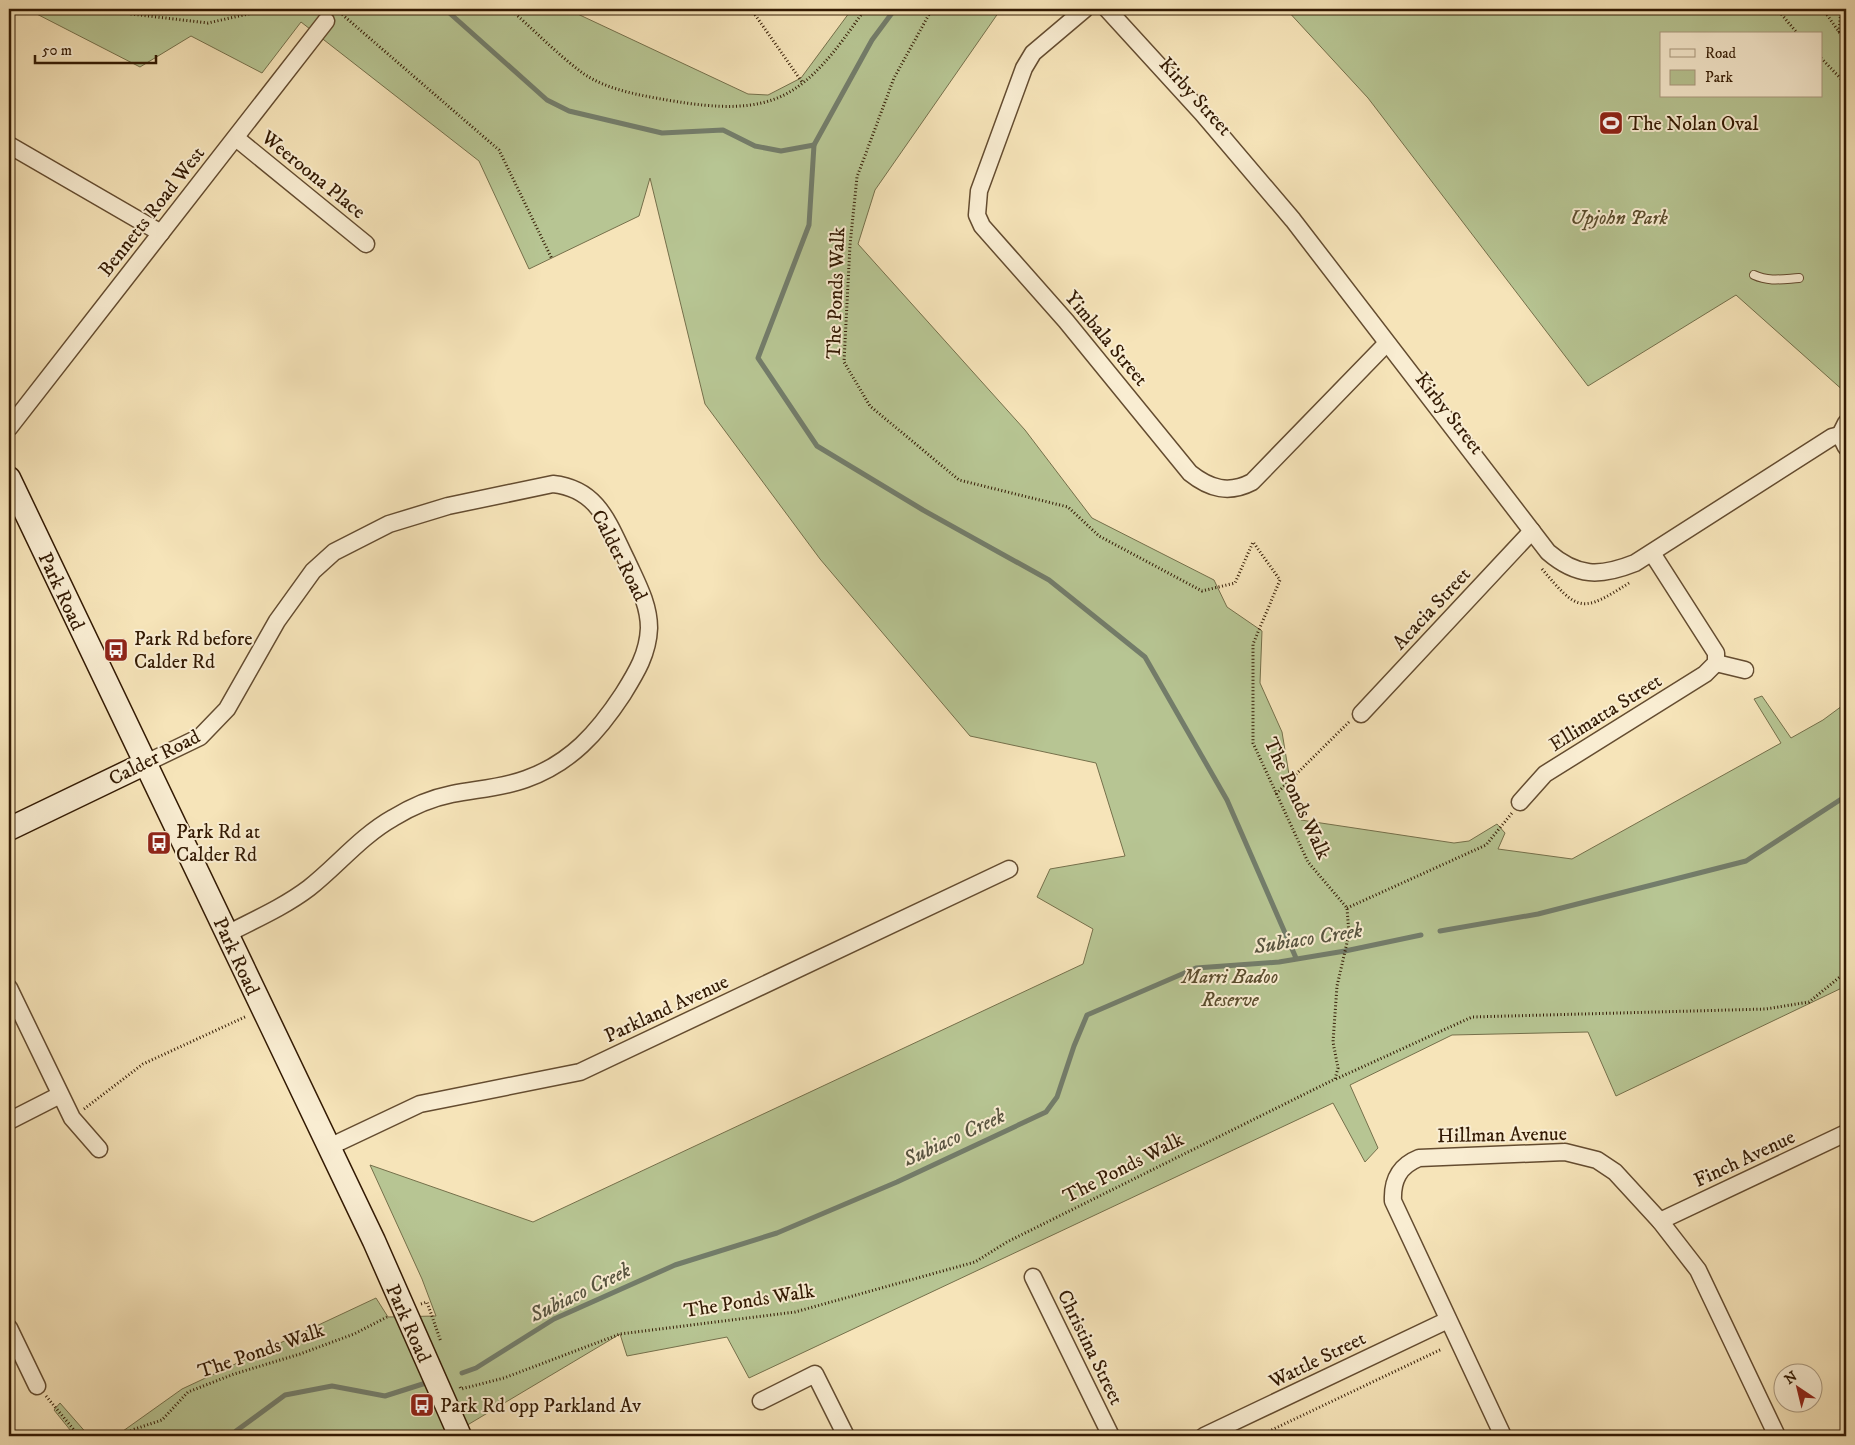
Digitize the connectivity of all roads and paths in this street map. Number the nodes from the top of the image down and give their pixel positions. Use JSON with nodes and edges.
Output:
{"nodes":[{"id":1,"x":89,"y":9,"type":"edge"},
{"id":2,"x":270,"y":9,"type":"edge"},
{"id":3,"x":510,"y":9,"type":"edge"},
{"id":4,"x":751,"y":9,"type":"edge"},
{"id":5,"x":865,"y":9,"type":"edge"},
{"id":6,"x":932,"y":9,"type":"edge"},
{"id":7,"x":1085,"y":9,"type":"edge"},
{"id":8,"x":1107,"y":9,"type":"edge"},
{"id":9,"x":1777,"y":9,"type":"edge"},
{"id":10,"x":1823,"y":9,"type":"edge"},
{"id":11,"x":1840,"y":9,"type":"edge"},
{"id":12,"x":328,"y":15,"type":"edge"},
{"id":13,"x":1796,"y":32,"type":"edge"},
{"id":14,"x":1839,"y":32,"type":"junction"},
{"id":15,"x":1846,"y":42,"type":"edge"},
{"id":16,"x":1822,"y":59,"type":"edge"},
{"id":17,"x":1846,"y":81,"type":"edge"},
{"id":18,"x":802,"y":82,"type":"junction"},
{"id":19,"x":236,"y":138,"type":"junction"},
{"id":20,"x":9,"y":145,"type":"edge"},
{"id":21,"x":161,"y":233,"type":"junction"},
{"id":22,"x":366,"y":244,"type":"dead end"},
{"id":23,"x":552,"y":260,"type":"dead end"},
{"id":24,"x":1754,"y":275,"type":"dead end"},
{"id":25,"x":1799,"y":278,"type":"dead end"},
{"id":26,"x":1387,"y":343,"type":"junction"},
{"id":27,"x":9,"y":428,"type":"edge"},
{"id":28,"x":1844,"y":435,"type":"edge"},
{"id":29,"x":9,"y":478,"type":"edge"},
{"id":30,"x":1532,"y":531,"type":"junction"},
{"id":31,"x":1655,"y":558,"type":"junction"},
{"id":32,"x":1539,"y":565,"type":"dead end"},
{"id":33,"x":1716,"y":662,"type":"junction"},
{"id":34,"x":1745,"y":670,"type":"dead end"},
{"id":35,"x":1361,"y":714,"type":"joint"},
{"id":36,"x":144,"y":764,"type":"junction"},
{"id":37,"x":1276,"y":794,"type":"junction"},
{"id":38,"x":1520,"y":802,"type":"joint"},
{"id":39,"x":9,"y":829,"type":"edge"},
{"id":40,"x":1009,"y":869,"type":"dead end"},
{"id":41,"x":1347,"y":908,"type":"junction"},
{"id":42,"x":227,"y":934,"type":"junction"},
{"id":43,"x":1846,"y":972,"type":"edge"},
{"id":44,"x":9,"y":988,"type":"edge"},
{"id":45,"x":262,"y":1009,"type":"junction"},
{"id":46,"x":1335,"y":1079,"type":"junction"},
{"id":47,"x":60,"y":1095,"type":"junction"},
{"id":48,"x":72,"y":1118,"type":"junction"},
{"id":49,"x":9,"y":1121,"type":"edge"},
{"id":50,"x":1846,"y":1133,"type":"edge"},
{"id":51,"x":328,"y":1147,"type":"junction"},
{"id":52,"x":99,"y":1149,"type":"dead end"},
{"id":53,"x":1660,"y":1221,"type":"junction"},
{"id":54,"x":1033,"y":1277,"type":"dead end"},
{"id":55,"x":388,"y":1317,"type":"dead end"},
{"id":56,"x":1448,"y":1320,"type":"junction"},
{"id":57,"x":9,"y":1328,"type":"edge"},
{"id":58,"x":1442,"y":1349,"type":"dead end"},
{"id":59,"x":37,"y":1386,"type":"joint"},
{"id":60,"x":461,"y":1389,"type":"dead end"},
{"id":61,"x":761,"y":1401,"type":"dead end"},
{"id":62,"x":80,"y":1436,"type":"edge"},
{"id":63,"x":126,"y":1436,"type":"edge"},
{"id":64,"x":460,"y":1436,"type":"edge"},
{"id":65,"x":846,"y":1436,"type":"edge"},
{"id":66,"x":1111,"y":1436,"type":"edge"},
{"id":67,"x":1204,"y":1436,"type":"edge"},
{"id":68,"x":1259,"y":1436,"type":"edge"},
{"id":69,"x":1503,"y":1436,"type":"edge"},
{"id":70,"x":1777,"y":1436,"type":"edge"}],
"edges":[{"from":1,"to":2,"type":"path"},
{"from":3,"to":18,"type":"path"},
{"from":4,"to":18,"type":"path"},
{"from":5,"to":18,"type":"path"},
{"from":6,"to":37,"type":"path","name":"The Ponds Walk"},
{"from":7,"to":26,"type":"street","name":"Yimbala Street"},
{"from":8,"to":26,"type":"street","name":"Kirby Street"},
{"from":9,"to":13,"type":"path"},
{"from":10,"to":14,"type":"path"},
{"from":11,"to":14,"type":"path"},
{"from":12,"to":19,"type":"street","name":"Bennetts Road West"},
{"from":12,"to":23,"type":"path"},
{"from":14,"to":15,"type":"path"},
{"from":16,"to":17,"type":"path"},
{"from":19,"to":21,"type":"street","name":"Bennetts Road West"},
{"from":19,"to":22,"type":"street","name":"Weeroona Place"},
{"from":20,"to":21,"type":"street"},
{"from":21,"to":27,"type":"street","name":"Bennetts Road West"},
{"from":24,"to":25,"type":"lane"},
{"from":26,"to":30,"type":"street","name":"Kirby Street"},
{"from":28,"to":31,"type":"street","name":"Kirby Street"},
{"from":29,"to":36,"type":"street","name":"Park Road"},
{"from":30,"to":31,"type":"street","name":"Kirby Street"},
{"from":30,"to":35,"type":"street","name":"Acacia Street"},
{"from":31,"to":32,"type":"path"},
{"from":31,"to":33,"type":"street"},
{"from":33,"to":34,"type":"street"},
{"from":33,"to":38,"type":"street","name":"Ellimatta Street"},
{"from":35,"to":37,"type":"path"},
{"from":36,"to":39,"type":"street","name":"Calder Road"},
{"from":36,"to":42,"type":"street","name":"Park Road"},
{"from":36,"to":42,"type":"street","name":"Calder Road"},
{"from":37,"to":41,"type":"path","name":"The Ponds Walk"},
{"from":38,"to":41,"type":"path"},
{"from":40,"to":51,"type":"street","name":"Parkland Avenue"},
{"from":41,"to":46,"type":"path"},
{"from":42,"to":45,"type":"street","name":"Park Road"},
{"from":43,"to":46,"type":"path","name":"The Ponds Walk"},
{"from":44,"to":47,"type":"street"},
{"from":45,"to":48,"type":"path"},
{"from":45,"to":51,"type":"street","name":"Park Road"},
{"from":46,"to":60,"type":"path","name":"The Ponds Walk"},
{"from":47,"to":48,"type":"street"},
{"from":47,"to":49,"type":"street"},
{"from":48,"to":52,"type":"street"},
{"from":50,"to":53,"type":"street","name":"Finch Avenue"},
{"from":51,"to":64,"type":"street","name":"Park Road"},
{"from":53,"to":56,"type":"street","name":"Hillman Avenue"},
{"from":53,"to":70,"type":"street","name":"Hillman Avenue"},
{"from":54,"to":66,"type":"street","name":"Christina Street"},
{"from":55,"to":63,"type":"path","name":"The Ponds Walk"},
{"from":56,"to":67,"type":"street","name":"Wattle Street"},
{"from":56,"to":69,"type":"street","name":"Hillman Avenue"},
{"from":57,"to":59,"type":"street"},
{"from":58,"to":68,"type":"path"},
{"from":59,"to":62,"type":"path"},
{"from":61,"to":65,"type":"street"}]}
